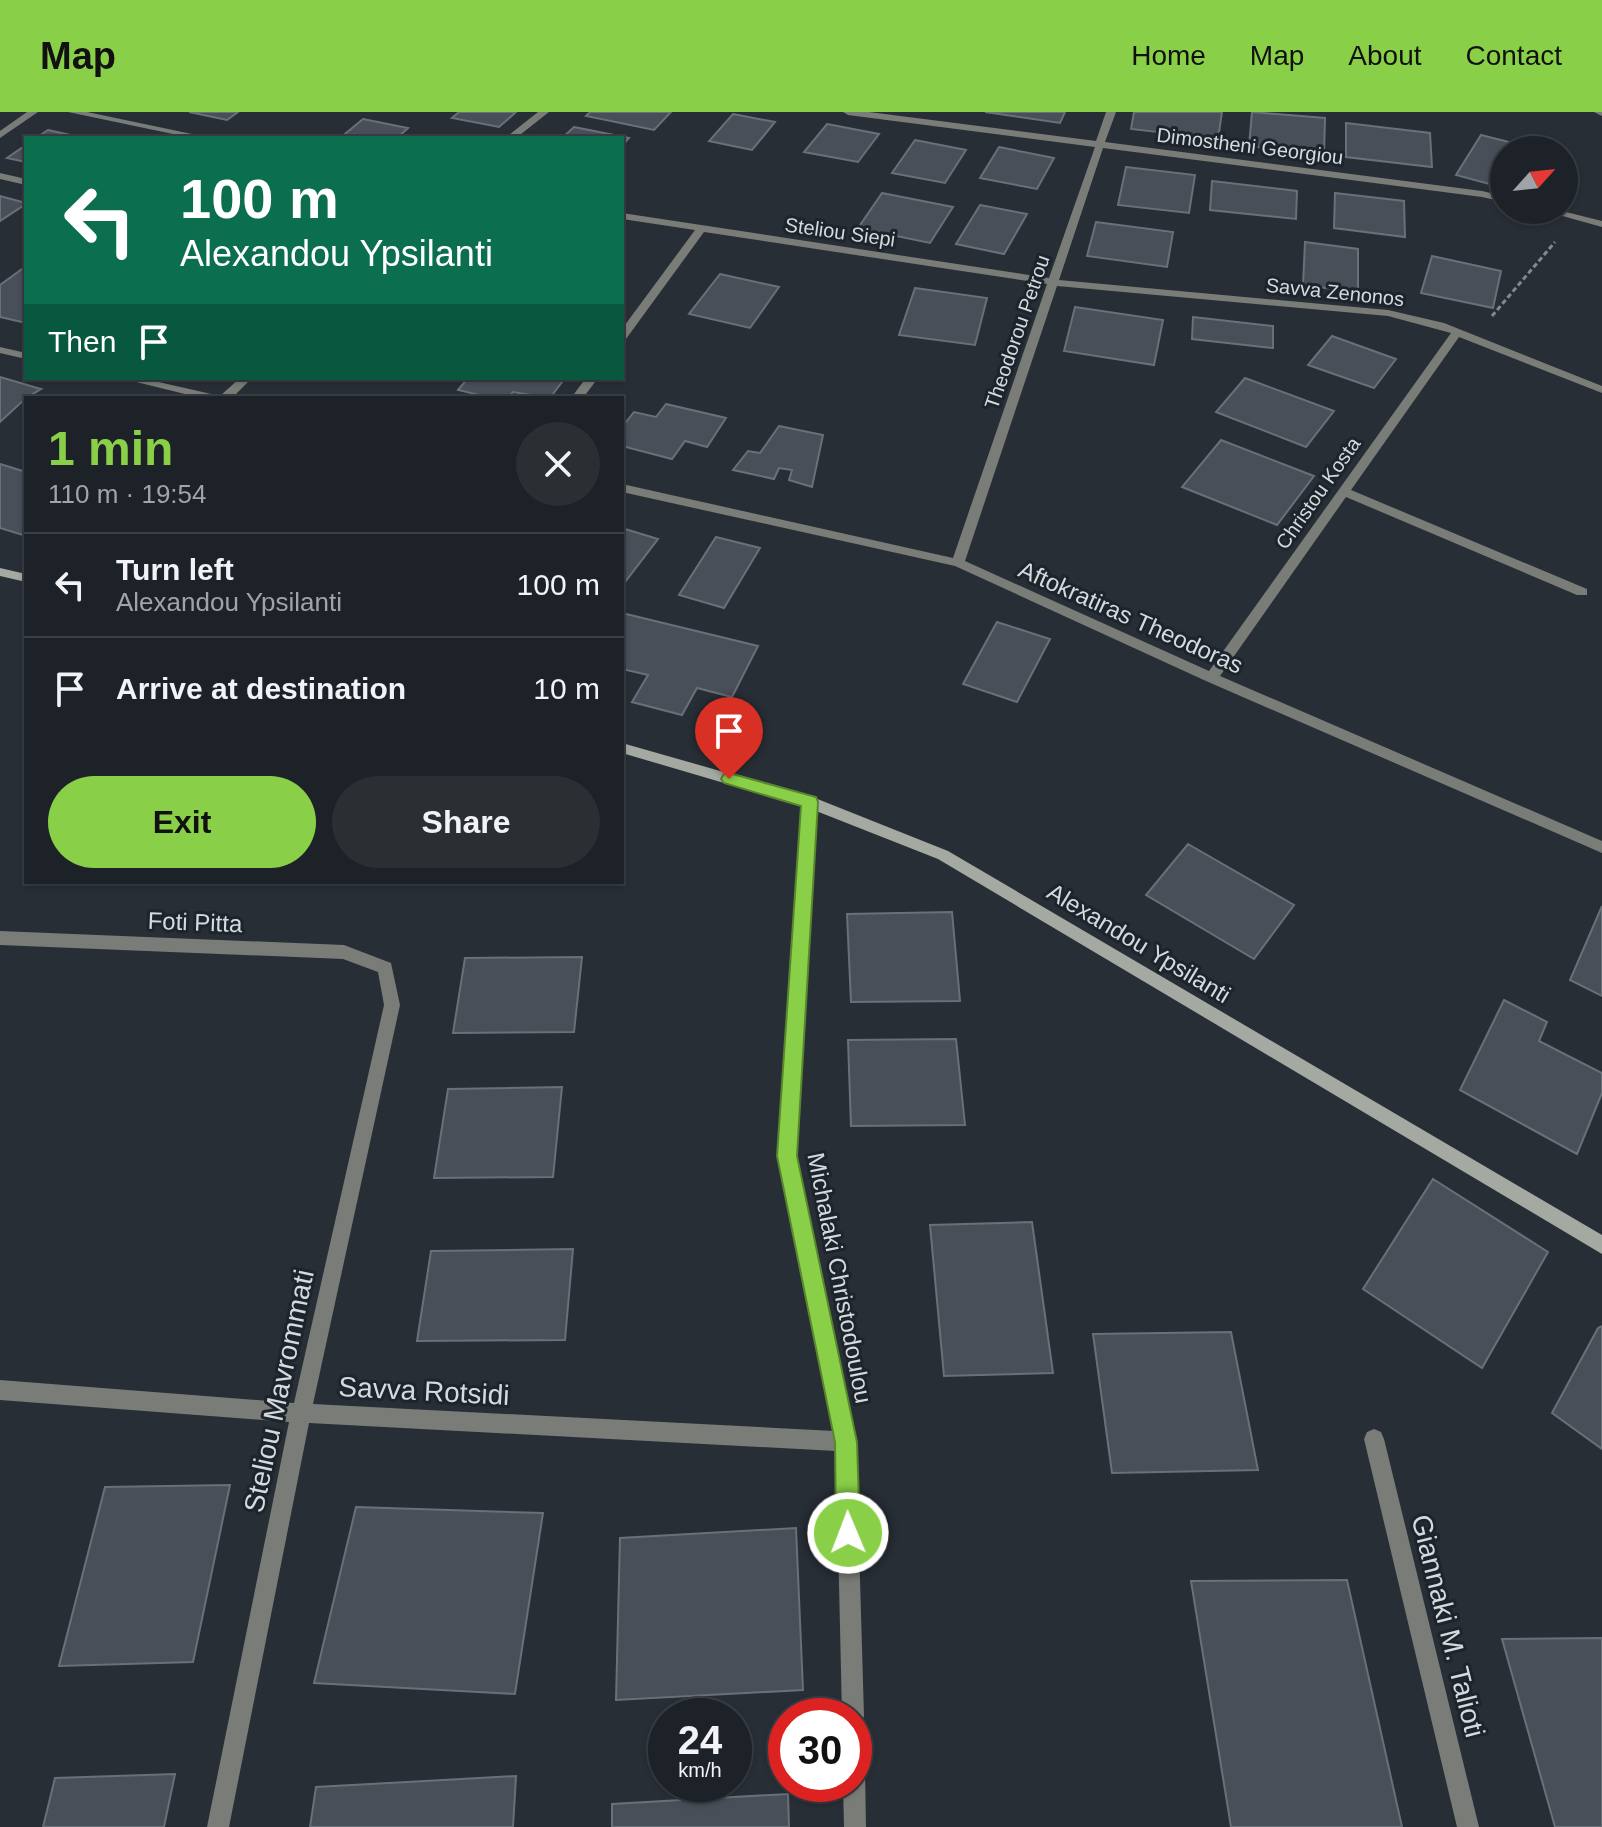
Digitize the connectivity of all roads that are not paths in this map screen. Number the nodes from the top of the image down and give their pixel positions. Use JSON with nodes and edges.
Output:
{"nodes":[{"id":1,"x":33,"y":112,"type":"edge"},
{"id":2,"x":73,"y":112,"type":"edge"},
{"id":3,"x":544,"y":112,"type":"edge"},
{"id":4,"x":848,"y":112,"type":"edge"},
{"id":5,"x":1111,"y":112,"type":"edge"},
{"id":6,"x":0,"y":135,"type":"edge"},
{"id":7,"x":196,"y":136,"type":"edge"},
{"id":8,"x":513,"y":136,"type":"edge"},
{"id":9,"x":1100,"y":145,"type":"junction"},
{"id":10,"x":0,"y":176,"type":"edge"},
{"id":11,"x":24,"y":182,"type":"edge"},
{"id":12,"x":1490,"y":196,"type":"edge"},
{"id":13,"x":624,"y":216,"type":"edge"},
{"id":14,"x":1578,"y":218,"type":"edge"},
{"id":15,"x":1602,"y":224,"type":"edge"},
{"id":16,"x":700,"y":230,"type":"junction"},
{"id":17,"x":1052,"y":282,"type":"junction"},
{"id":18,"x":1457,"y":332,"type":"junction"},
{"id":19,"x":624,"y":334,"type":"edge"},
{"id":20,"x":0,"y":350,"type":"edge"},
{"id":21,"x":24,"y":356,"type":"edge"},
{"id":22,"x":135,"y":380,"type":"edge"},
{"id":23,"x":244,"y":380,"type":"edge"},
{"id":24,"x":1602,"y":390,"type":"edge"},
{"id":25,"x":207,"y":396,"type":"edge"},
{"id":26,"x":227,"y":396,"type":"edge"},
{"id":27,"x":624,"y":488,"type":"edge"},
{"id":28,"x":1344,"y":491,"type":"junction"},
{"id":29,"x":958,"y":563,"type":"junction"},
{"id":30,"x":0,"y":572,"type":"edge"},
{"id":31,"x":24,"y":578,"type":"edge"},
{"id":32,"x":1582,"y":592,"type":"dead end"},
{"id":33,"x":1211,"y":678,"type":"junction"},
{"id":34,"x":624,"y":749,"type":"edge"},
{"id":35,"x":810,"y":802,"type":"junction"},
{"id":36,"x":1602,"y":847,"type":"edge"},
{"id":37,"x":0,"y":938,"type":"edge"},
{"id":38,"x":385,"y":968,"type":"joint"},
{"id":39,"x":1602,"y":1245,"type":"edge"},
{"id":40,"x":0,"y":1390,"type":"edge"},
{"id":41,"x":301,"y":1413,"type":"junction"},
{"id":42,"x":1374,"y":1439,"type":"dead end"},
{"id":43,"x":846,"y":1442,"type":"junction"},
{"id":44,"x":853,"y":1698,"type":"edge"},
{"id":45,"x":855,"y":1802,"type":"edge"},
{"id":46,"x":218,"y":1827,"type":"edge"},
{"id":47,"x":855,"y":1827,"type":"edge"},
{"id":48,"x":1468,"y":1827,"type":"edge"}],
"edges":[{"from":1,"to":6,"type":"street"},
{"from":2,"to":7,"type":"street"},
{"from":3,"to":8,"type":"street"},
{"from":4,"to":9,"type":"street","name":"Dimostheni Georgiou"},
{"from":5,"to":9,"type":"street","name":"Theodorou Petrou"},
{"from":9,"to":12,"type":"street","name":"Dimostheni Georgiou"},
{"from":9,"to":17,"type":"street","name":"Theodorou Petrou"},
{"from":10,"to":11,"type":"street"},
{"from":13,"to":16,"type":"street","name":"Steliou Siepi"},
{"from":14,"to":15,"type":"street"},
{"from":16,"to":17,"type":"street","name":"Steliou Siepi"},
{"from":16,"to":19,"type":"street"},
{"from":17,"to":18,"type":"street","name":"Savva Zenonos"},
{"from":17,"to":29,"type":"street","name":"Theodorou Petrou"},
{"from":18,"to":24,"type":"street","name":"Savva Zenonos"},
{"from":18,"to":28,"type":"street","name":"Christou Kosta"},
{"from":20,"to":21,"type":"street"},
{"from":22,"to":25,"type":"street"},
{"from":23,"to":26,"type":"street"},
{"from":27,"to":29,"type":"street","name":"Aftokratiras Theodoras"},
{"from":28,"to":32,"type":"street"},
{"from":28,"to":33,"type":"street","name":"Christou Kosta"},
{"from":29,"to":33,"type":"street","name":"Aftokratiras Theodoras"},
{"from":30,"to":31,"type":"main road"},
{"from":33,"to":36,"type":"street","name":"Aftokratiras Theodoras"},
{"from":34,"to":35,"type":"main road","name":"Alexandou Ypsilanti"},
{"from":35,"to":39,"type":"main road","name":"Alexandou Ypsilanti"},
{"from":35,"to":43,"type":"street","name":"Michalaki Christodoulou"},
{"from":37,"to":38,"type":"street","name":"Foti Pitta"},
{"from":38,"to":41,"type":"street","name":"Steliou Mavrommati"},
{"from":40,"to":41,"type":"street","name":"Savva Rotsidi"},
{"from":41,"to":43,"type":"street","name":"Savva Rotsidi"},
{"from":41,"to":46,"type":"street","name":"Steliou Mavrommati"},
{"from":42,"to":48,"type":"street","name":"Giannaki M. Talioti"},
{"from":43,"to":44,"type":"street","name":"Michalaki Christodoulou"},
{"from":45,"to":47,"type":"street"}]}
